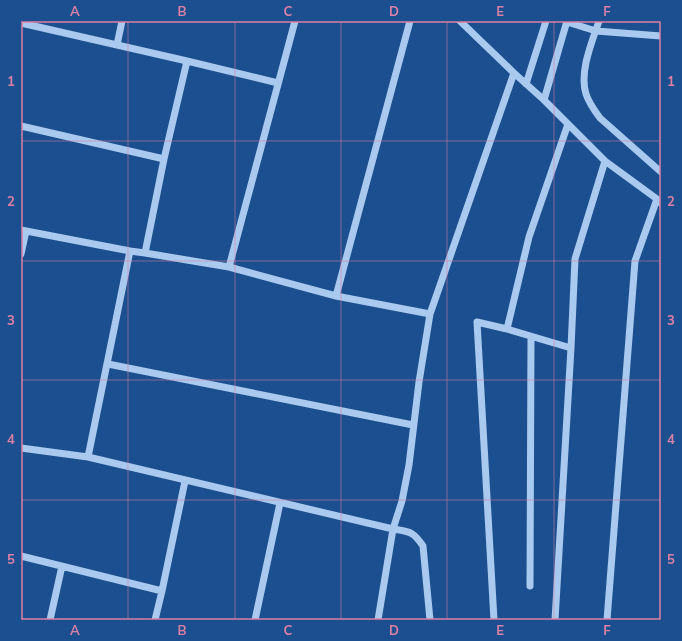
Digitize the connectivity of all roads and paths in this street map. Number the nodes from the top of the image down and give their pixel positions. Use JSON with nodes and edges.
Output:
{"nodes":[{"id":1,"x":122,"y":21,"type":"edge"},
{"id":2,"x":295,"y":21,"type":"edge"},
{"id":3,"x":410,"y":21,"type":"edge"},
{"id":4,"x":460,"y":21,"type":"edge"},
{"id":5,"x":546,"y":21,"type":"edge"},
{"id":6,"x":599,"y":21,"type":"edge"},
{"id":7,"x":567,"y":22,"type":"edge"},
{"id":8,"x":21,"y":23,"type":"edge"},
{"id":9,"x":596,"y":31,"type":"junction"},
{"id":10,"x":661,"y":36,"type":"edge"},
{"id":11,"x":117,"y":45,"type":"junction"},
{"id":12,"x":187,"y":61,"type":"junction"},
{"id":13,"x":514,"y":73,"type":"junction"},
{"id":14,"x":278,"y":83,"type":"junction"},
{"id":15,"x":526,"y":84,"type":"junction"},
{"id":16,"x":544,"y":100,"type":"junction"},
{"id":17,"x":568,"y":124,"type":"junction"},
{"id":18,"x":21,"y":126,"type":"edge"},
{"id":19,"x":164,"y":160,"type":"junction"},
{"id":20,"x":605,"y":161,"type":"junction"},
{"id":21,"x":661,"y":172,"type":"edge"},
{"id":22,"x":659,"y":201,"type":"edge"},
{"id":23,"x":24,"y":230,"type":"edge"},
{"id":24,"x":130,"y":252,"type":"junction"},
{"id":25,"x":145,"y":253,"type":"junction"},
{"id":26,"x":21,"y":254,"type":"edge"},
{"id":27,"x":229,"y":267,"type":"junction"},
{"id":28,"x":336,"y":296,"type":"junction"},
{"id":29,"x":430,"y":314,"type":"junction"},
{"id":30,"x":507,"y":329,"type":"junction"},
{"id":31,"x":531,"y":337,"type":"junction"},
{"id":32,"x":571,"y":348,"type":"junction"},
{"id":33,"x":108,"y":364,"type":"junction"},
{"id":34,"x":413,"y":425,"type":"junction"},
{"id":35,"x":21,"y":448,"type":"edge"},
{"id":36,"x":88,"y":457,"type":"junction"},
{"id":37,"x":185,"y":481,"type":"junction"},
{"id":38,"x":280,"y":503,"type":"junction"},
{"id":39,"x":393,"y":529,"type":"junction"},
{"id":40,"x":21,"y":556,"type":"edge"},
{"id":41,"x":62,"y":566,"type":"junction"},
{"id":42,"x":530,"y":586,"type":"dead end"},
{"id":43,"x":162,"y":592,"type":"junction"},
{"id":44,"x":50,"y":620,"type":"edge"},
{"id":45,"x":155,"y":620,"type":"edge"},
{"id":46,"x":255,"y":620,"type":"edge"},
{"id":47,"x":378,"y":620,"type":"edge"},
{"id":48,"x":430,"y":620,"type":"edge"},
{"id":49,"x":494,"y":620,"type":"edge"},
{"id":50,"x":555,"y":620,"type":"edge"},
{"id":51,"x":607,"y":620,"type":"edge"}],
"edges":[{"from":1,"to":11,"type":"street"},
{"from":2,"to":14,"type":"street"},
{"from":3,"to":28,"type":"street"},
{"from":4,"to":13,"type":"street"},
{"from":5,"to":15,"type":"street"},
{"from":6,"to":9,"type":"street"},
{"from":7,"to":9,"type":"street"},
{"from":7,"to":16,"type":"street"},
{"from":8,"to":11,"type":"street"},
{"from":9,"to":10,"type":"street"},
{"from":9,"to":21,"type":"street"},
{"from":11,"to":12,"type":"street"},
{"from":12,"to":14,"type":"street"},
{"from":12,"to":19,"type":"street"},
{"from":13,"to":15,"type":"street"},
{"from":13,"to":29,"type":"street"},
{"from":14,"to":27,"type":"street"},
{"from":15,"to":16,"type":"street"},
{"from":16,"to":17,"type":"street"},
{"from":17,"to":20,"type":"street"},
{"from":17,"to":30,"type":"street"},
{"from":18,"to":19,"type":"street"},
{"from":19,"to":25,"type":"street"},
{"from":20,"to":22,"type":"street"},
{"from":20,"to":32,"type":"street"},
{"from":22,"to":51,"type":"street"},
{"from":23,"to":24,"type":"street"},
{"from":23,"to":26,"type":"street"},
{"from":24,"to":25,"type":"street"},
{"from":24,"to":33,"type":"street"},
{"from":25,"to":27,"type":"street"},
{"from":27,"to":28,"type":"street"},
{"from":28,"to":29,"type":"street"},
{"from":29,"to":34,"type":"street"},
{"from":30,"to":31,"type":"street"},
{"from":30,"to":49,"type":"street"},
{"from":31,"to":32,"type":"street"},
{"from":31,"to":42,"type":"street"},
{"from":32,"to":50,"type":"street"},
{"from":33,"to":34,"type":"street"},
{"from":33,"to":36,"type":"street"},
{"from":34,"to":39,"type":"street"},
{"from":35,"to":36,"type":"street"},
{"from":36,"to":37,"type":"street"},
{"from":37,"to":38,"type":"street"},
{"from":37,"to":43,"type":"street"},
{"from":38,"to":39,"type":"street"},
{"from":38,"to":46,"type":"street"},
{"from":39,"to":47,"type":"street"},
{"from":39,"to":48,"type":"street"},
{"from":40,"to":41,"type":"street"},
{"from":41,"to":43,"type":"street"},
{"from":41,"to":44,"type":"street"},
{"from":43,"to":45,"type":"street"}]}
